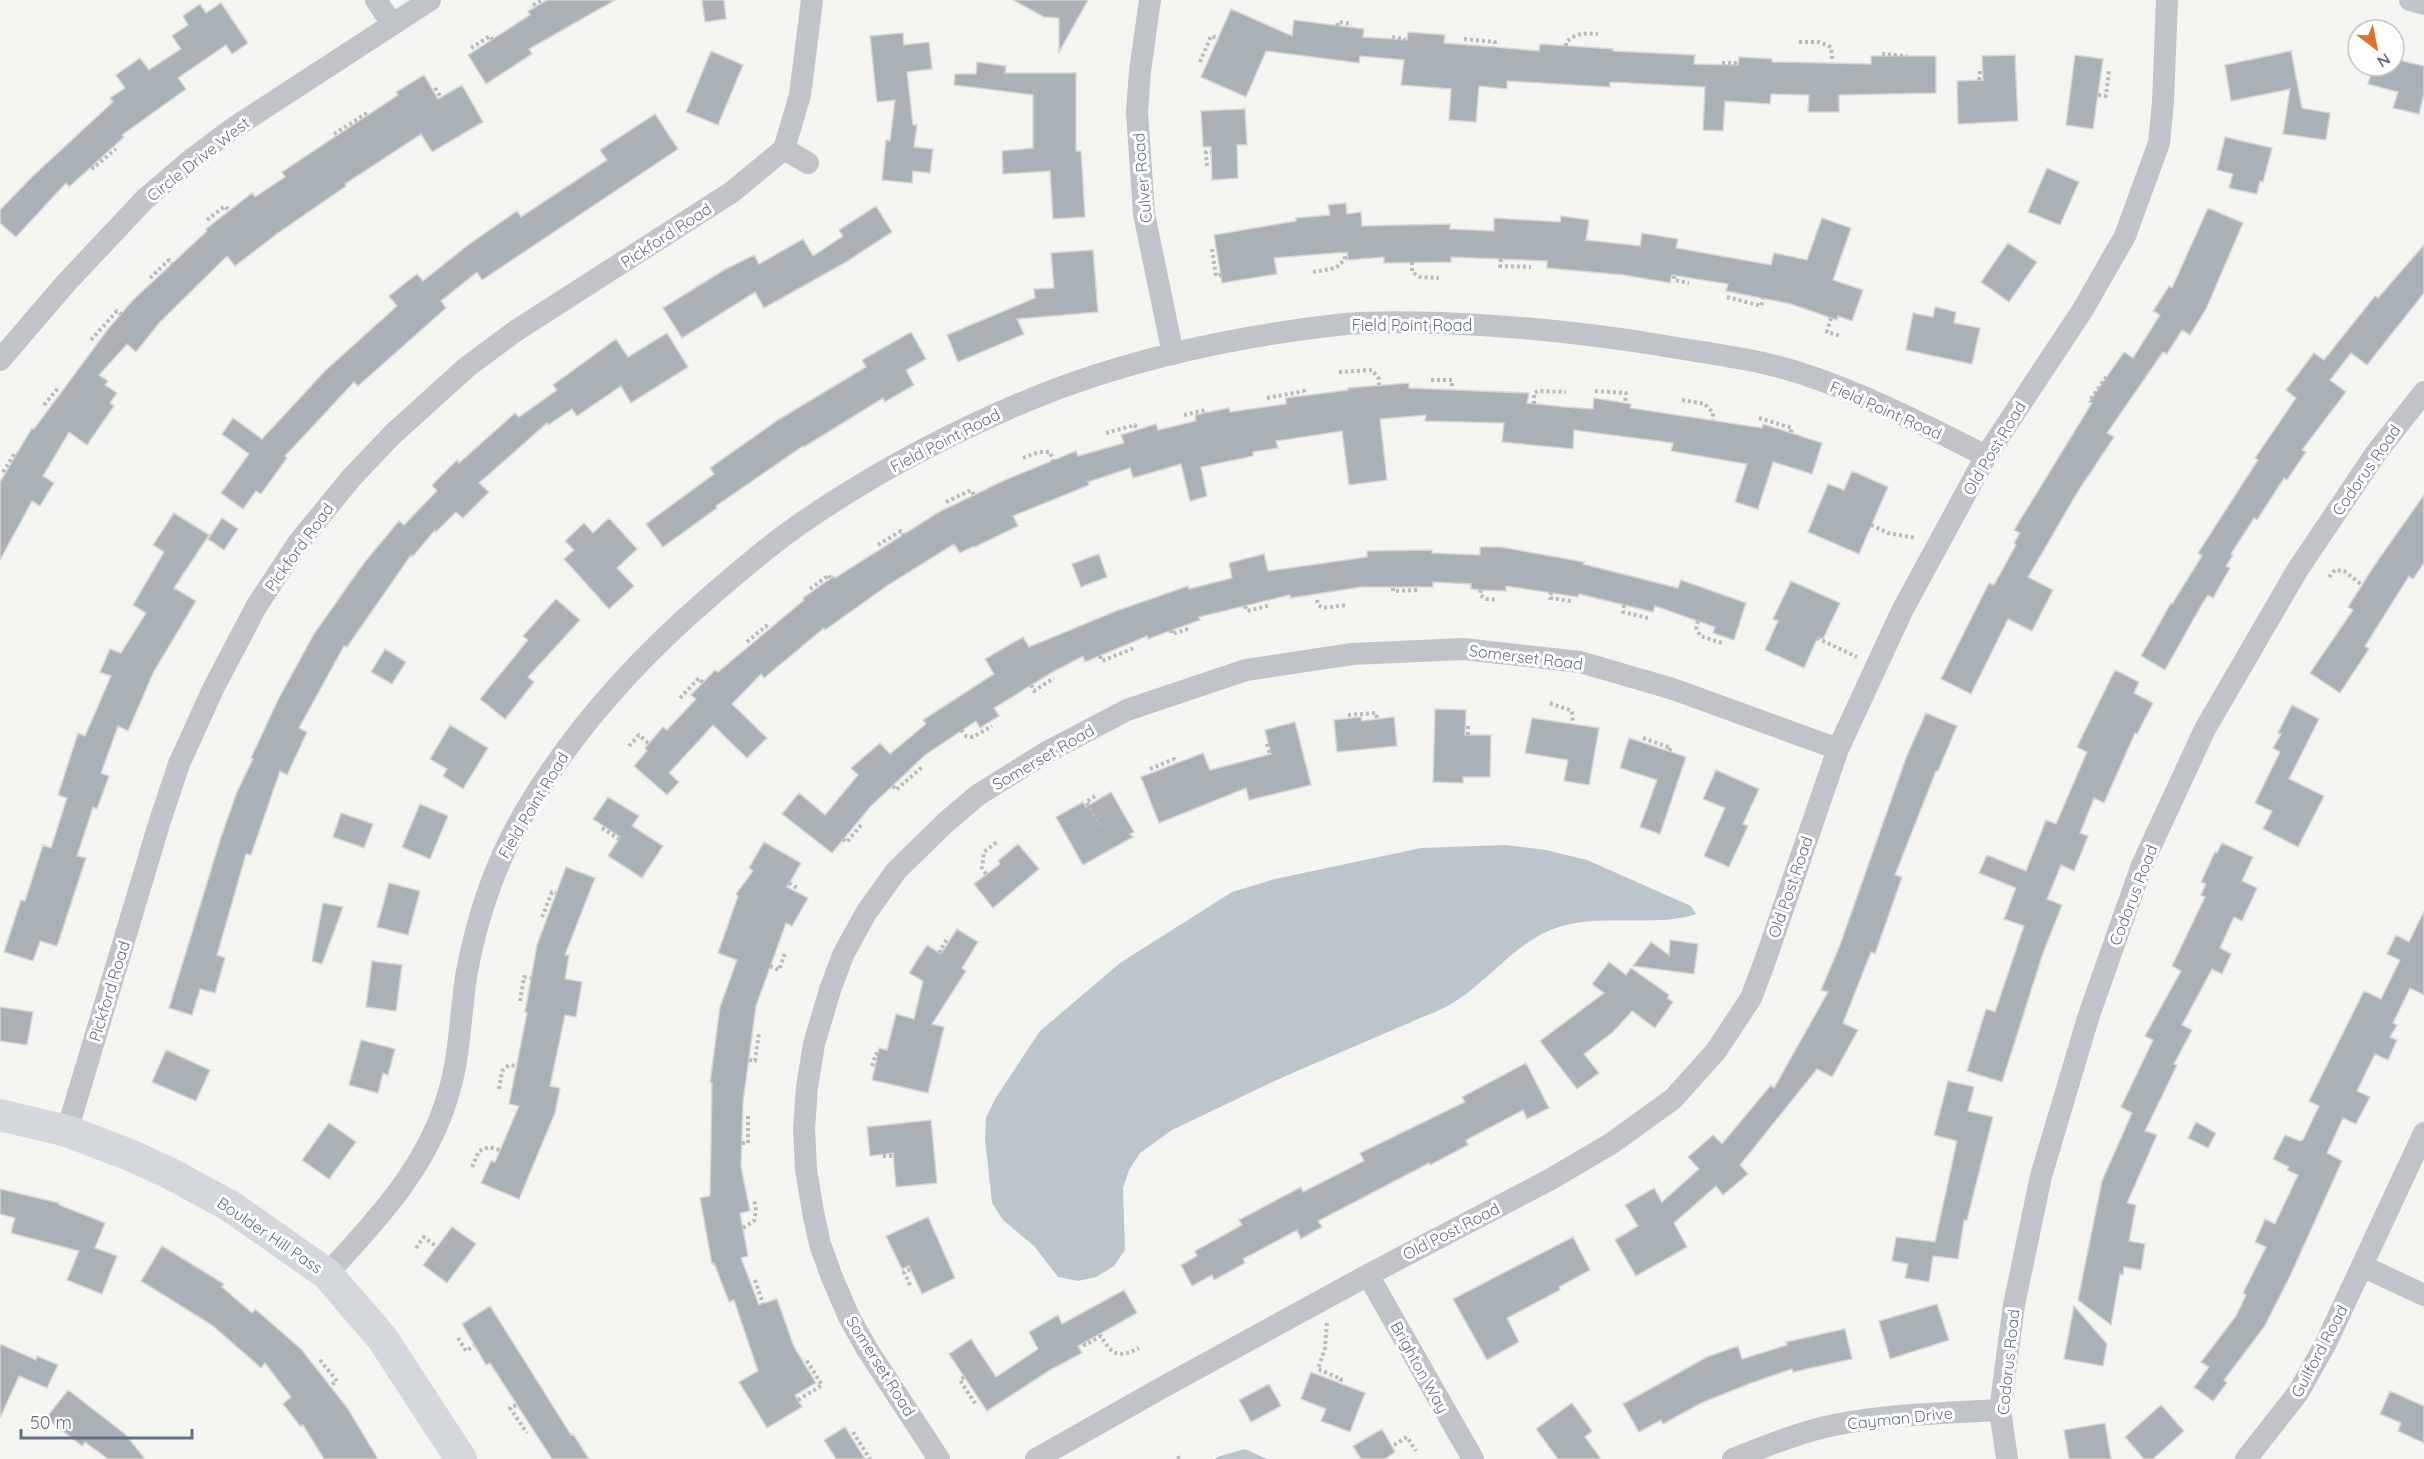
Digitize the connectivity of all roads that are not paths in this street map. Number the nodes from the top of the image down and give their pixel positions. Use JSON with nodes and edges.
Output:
{"nodes":[{"id":1,"x":376,"y":0,"type":"edge"},
{"id":2,"x":430,"y":0,"type":"edge"},
{"id":3,"x":812,"y":0,"type":"edge"},
{"id":4,"x":1150,"y":0,"type":"edge"},
{"id":5,"x":2167,"y":0,"type":"edge"},
{"id":6,"x":2410,"y":0,"type":"edge"},
{"id":7,"x":2424,"y":4,"type":"edge"},
{"id":8,"x":392,"y":24,"type":"junction"},
{"id":9,"x":783,"y":149,"type":"junction"},
{"id":10,"x":808,"y":163,"type":"dead end"},
{"id":11,"x":1173,"y":354,"type":"junction"},
{"id":12,"x":0,"y":360,"type":"edge"},
{"id":13,"x":2424,"y":392,"type":"edge"},
{"id":14,"x":1986,"y":456,"type":"junction"},
{"id":15,"x":1838,"y":748,"type":"junction"},
{"id":16,"x":0,"y":1115,"type":"edge"},
{"id":17,"x":68,"y":1131,"type":"junction"},
{"id":18,"x":2424,"y":1133,"type":"edge"},
{"id":19,"x":2362,"y":1266,"type":"junction"},
{"id":20,"x":327,"y":1274,"type":"junction"},
{"id":21,"x":1368,"y":1275,"type":"junction"},
{"id":22,"x":2424,"y":1295,"type":"edge"},
{"id":23,"x":2000,"y":1410,"type":"junction"},
{"id":24,"x":461,"y":1459,"type":"edge"},
{"id":25,"x":939,"y":1459,"type":"edge"},
{"id":26,"x":1036,"y":1459,"type":"edge"},
{"id":27,"x":1473,"y":1459,"type":"edge"},
{"id":28,"x":1733,"y":1459,"type":"edge"},
{"id":29,"x":2007,"y":1459,"type":"edge"},
{"id":30,"x":2246,"y":1459,"type":"edge"}],
"edges":[{"from":1,"to":8,"type":"street"},
{"from":2,"to":8,"type":"street","name":"Circle Drive West"},
{"from":3,"to":9,"type":"street"},
{"from":4,"to":11,"type":"street","name":"Culver Road"},
{"from":5,"to":14,"type":"street","name":"Old Post Road"},
{"from":6,"to":7,"type":"street"},
{"from":8,"to":12,"type":"street","name":"Circle Drive West"},
{"from":9,"to":10,"type":"street"},
{"from":9,"to":17,"type":"street","name":"Pickford Road"},
{"from":11,"to":14,"type":"street","name":"Field Point Road"},
{"from":11,"to":20,"type":"street","name":"Field Point Road"},
{"from":13,"to":23,"type":"street","name":"Codorus Road"},
{"from":14,"to":15,"type":"street","name":"Old Post Road"},
{"from":15,"to":21,"type":"street","name":"Old Post Road"},
{"from":15,"to":25,"type":"street","name":"Somerset Road"},
{"from":16,"to":17,"type":"street","name":"Boulder Hill Pass"},
{"from":17,"to":20,"type":"street","name":"Boulder Hill Pass"},
{"from":18,"to":19,"type":"street","name":"Guilford Road"},
{"from":19,"to":22,"type":"street"},
{"from":19,"to":30,"type":"street","name":"Guilford Road"},
{"from":20,"to":24,"type":"street","name":"Boulder Hill Pass"},
{"from":21,"to":26,"type":"street","name":"Old Post Road"},
{"from":21,"to":27,"type":"street","name":"Brighton Way"},
{"from":23,"to":28,"type":"street","name":"Cayman Drive"},
{"from":23,"to":29,"type":"street","name":"Codorus Road"}]}
